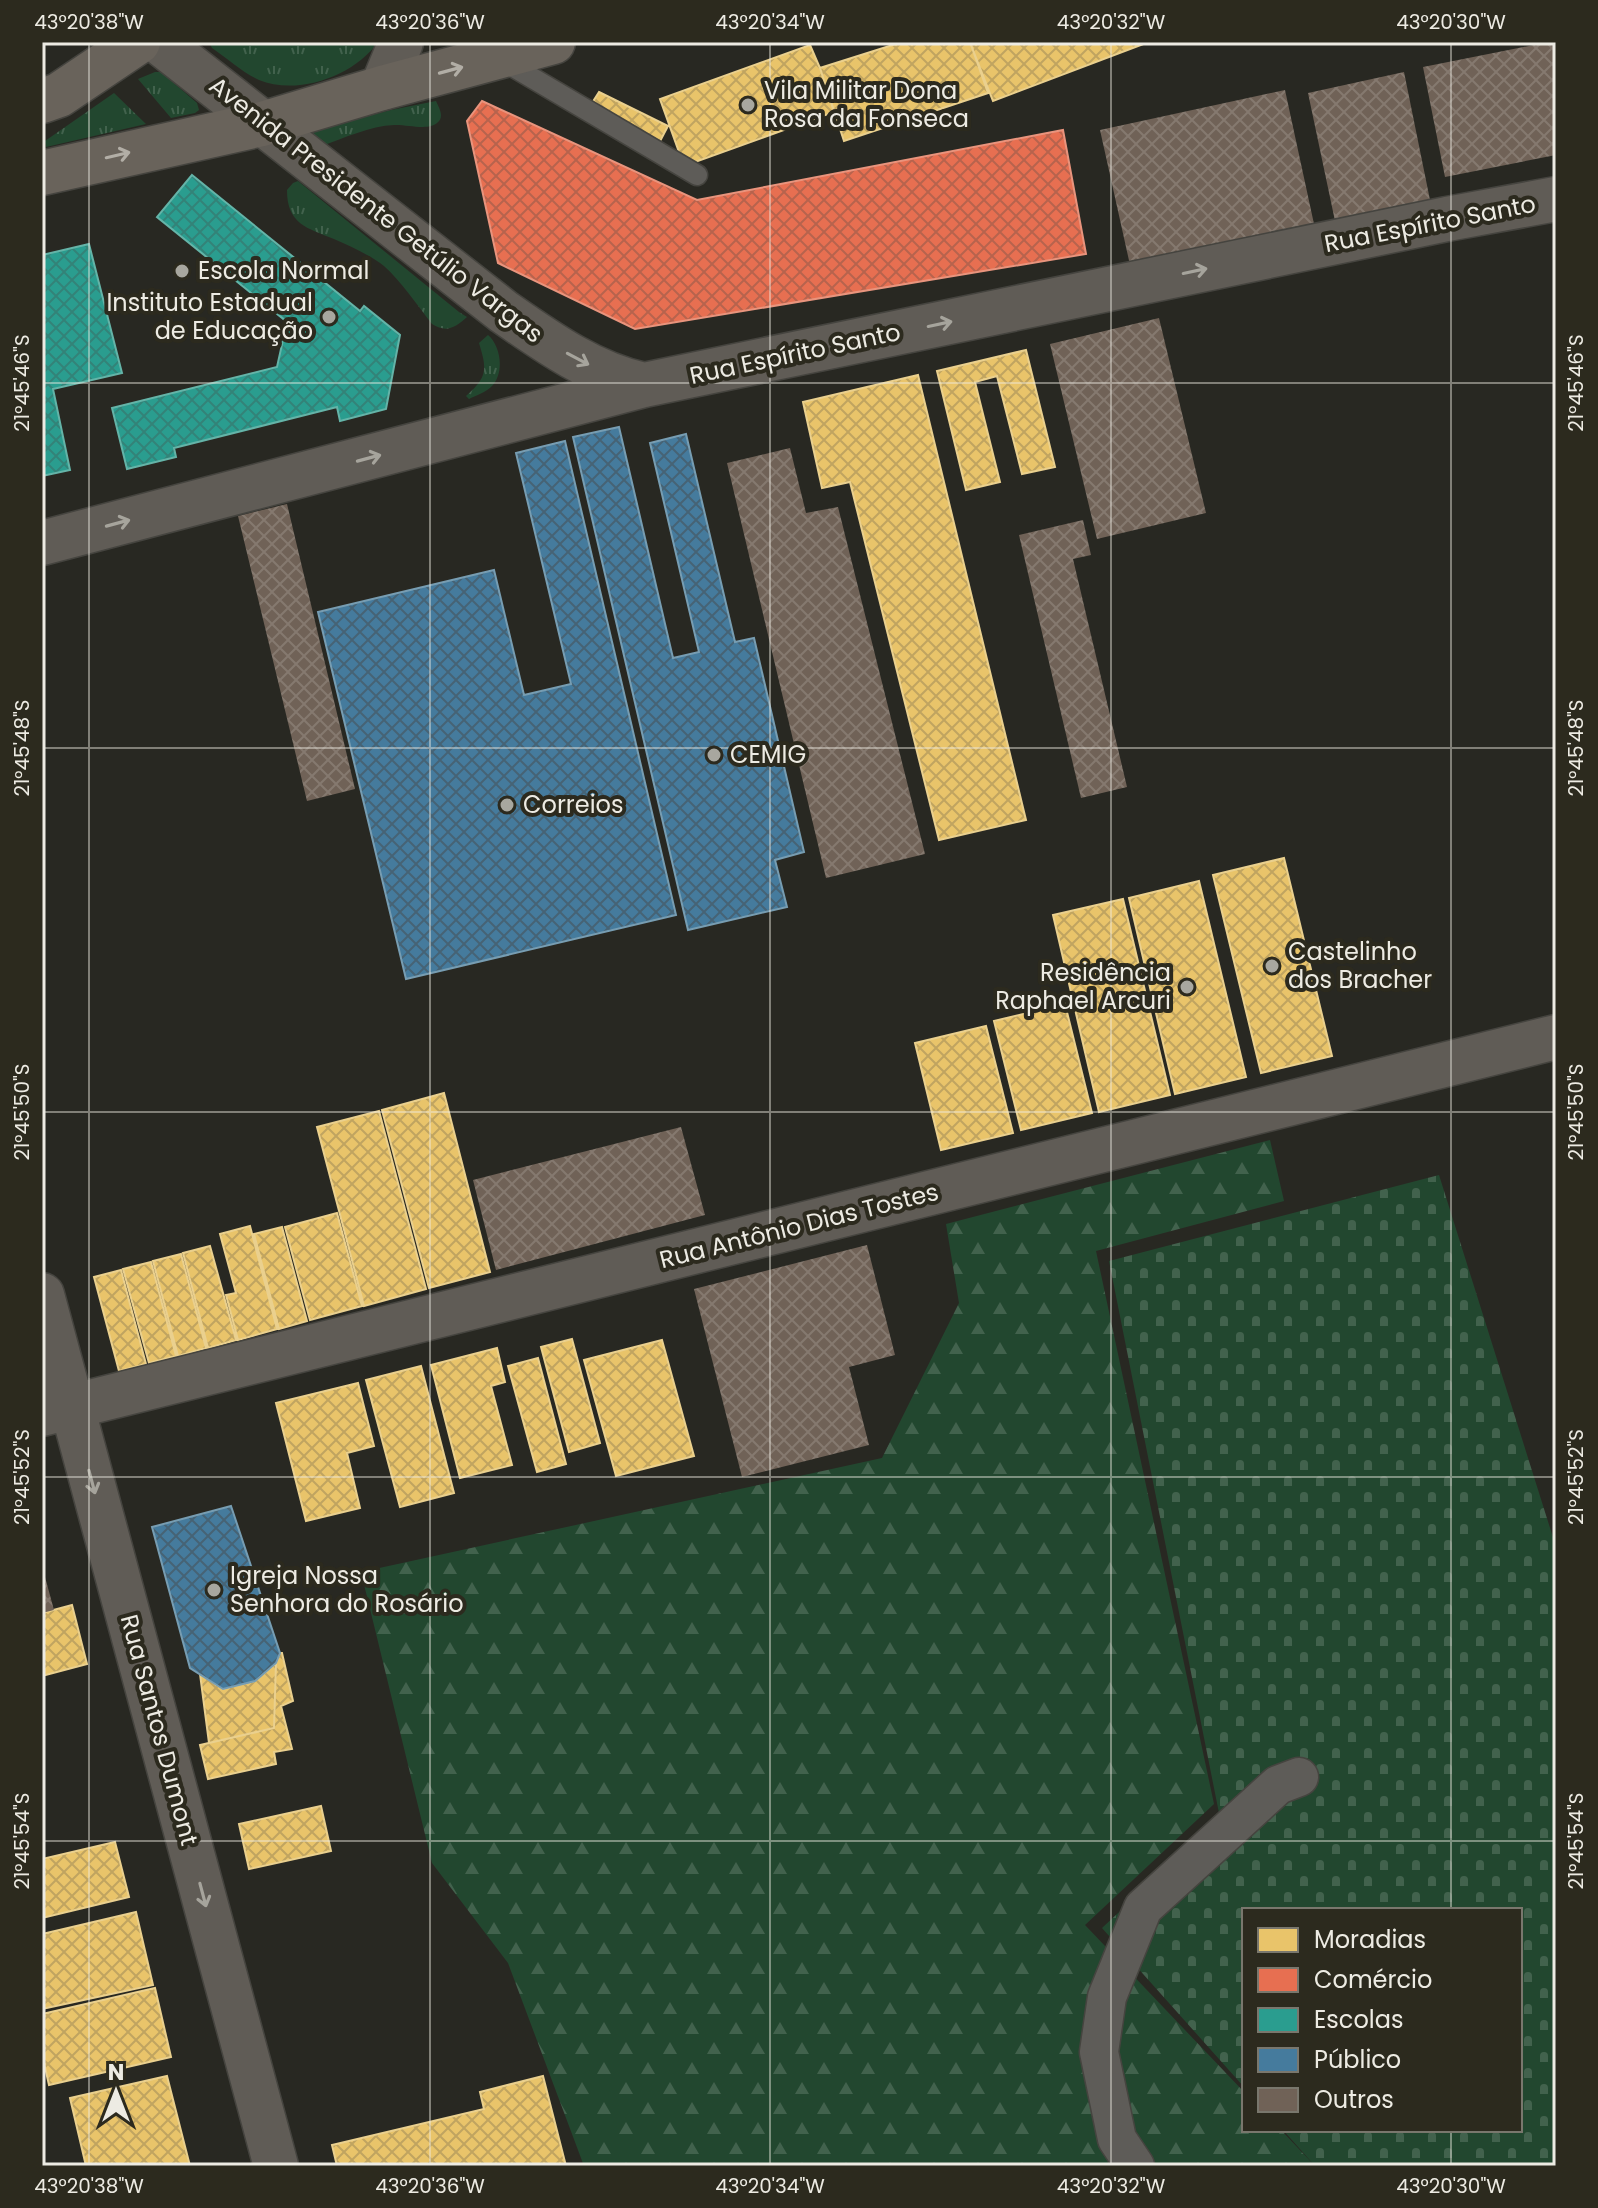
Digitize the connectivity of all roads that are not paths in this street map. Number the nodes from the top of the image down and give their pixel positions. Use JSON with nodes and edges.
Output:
{"nodes":[{"id":1,"x":138,"y":42,"type":"edge"},
{"id":2,"x":159,"y":42,"type":"edge"},
{"id":3,"x":401,"y":42,"type":"edge"},
{"id":4,"x":553,"y":42,"type":"edge"},
{"id":5,"x":497,"y":57,"type":"junction"},
{"id":6,"x":382,"y":88,"type":"junction"},
{"id":7,"x":42,"y":101,"type":"edge"},
{"id":8,"x":262,"y":124,"type":"junction"},
{"id":9,"x":42,"y":173,"type":"edge"},
{"id":10,"x":697,"y":175,"type":"dead end"},
{"id":11,"x":1556,"y":199,"type":"edge"},
{"id":12,"x":644,"y":385,"type":"junction"},
{"id":13,"x":42,"y":543,"type":"edge"},
{"id":14,"x":1556,"y":1037,"type":"edge"},
{"id":15,"x":42,"y":1295,"type":"edge"},
{"id":16,"x":57,"y":1410,"type":"edge"},
{"id":17,"x":1299,"y":1777,"type":"dead end"},
{"id":18,"x":276,"y":2166,"type":"edge"},
{"id":19,"x":1135,"y":2166,"type":"edge"}],
"edges":[{"from":1,"to":7,"type":"main road"},
{"from":2,"to":8,"type":"street","name":"Avenida Presidente Getúlio Vargas"},
{"from":3,"to":6,"type":"street"},
{"from":4,"to":5,"type":"main road"},
{"from":6,"to":5,"type":"main road","one_way":true},
{"from":5,"to":10,"type":"lane"},
{"from":6,"to":8,"type":"main road"},
{"from":9,"to":8,"type":"main road","one_way":true},
{"from":8,"to":12,"type":"street","name":"Avenida Presidente Getúlio Vargas","one_way":true},
{"from":12,"to":11,"type":"street","name":"Rua Espírito Santo","one_way":true},
{"from":13,"to":12,"type":"street","name":"Rua Espírito Santo","one_way":true},
{"from":14,"to":16,"type":"street","name":"Rua Antônio Dias Tostes"},
{"from":15,"to":16,"type":"street","name":"Rua Santos Dumont"},
{"from":16,"to":18,"type":"street","name":"Rua Santos Dumont","one_way":true},
{"from":17,"to":19,"type":"street"}]}
